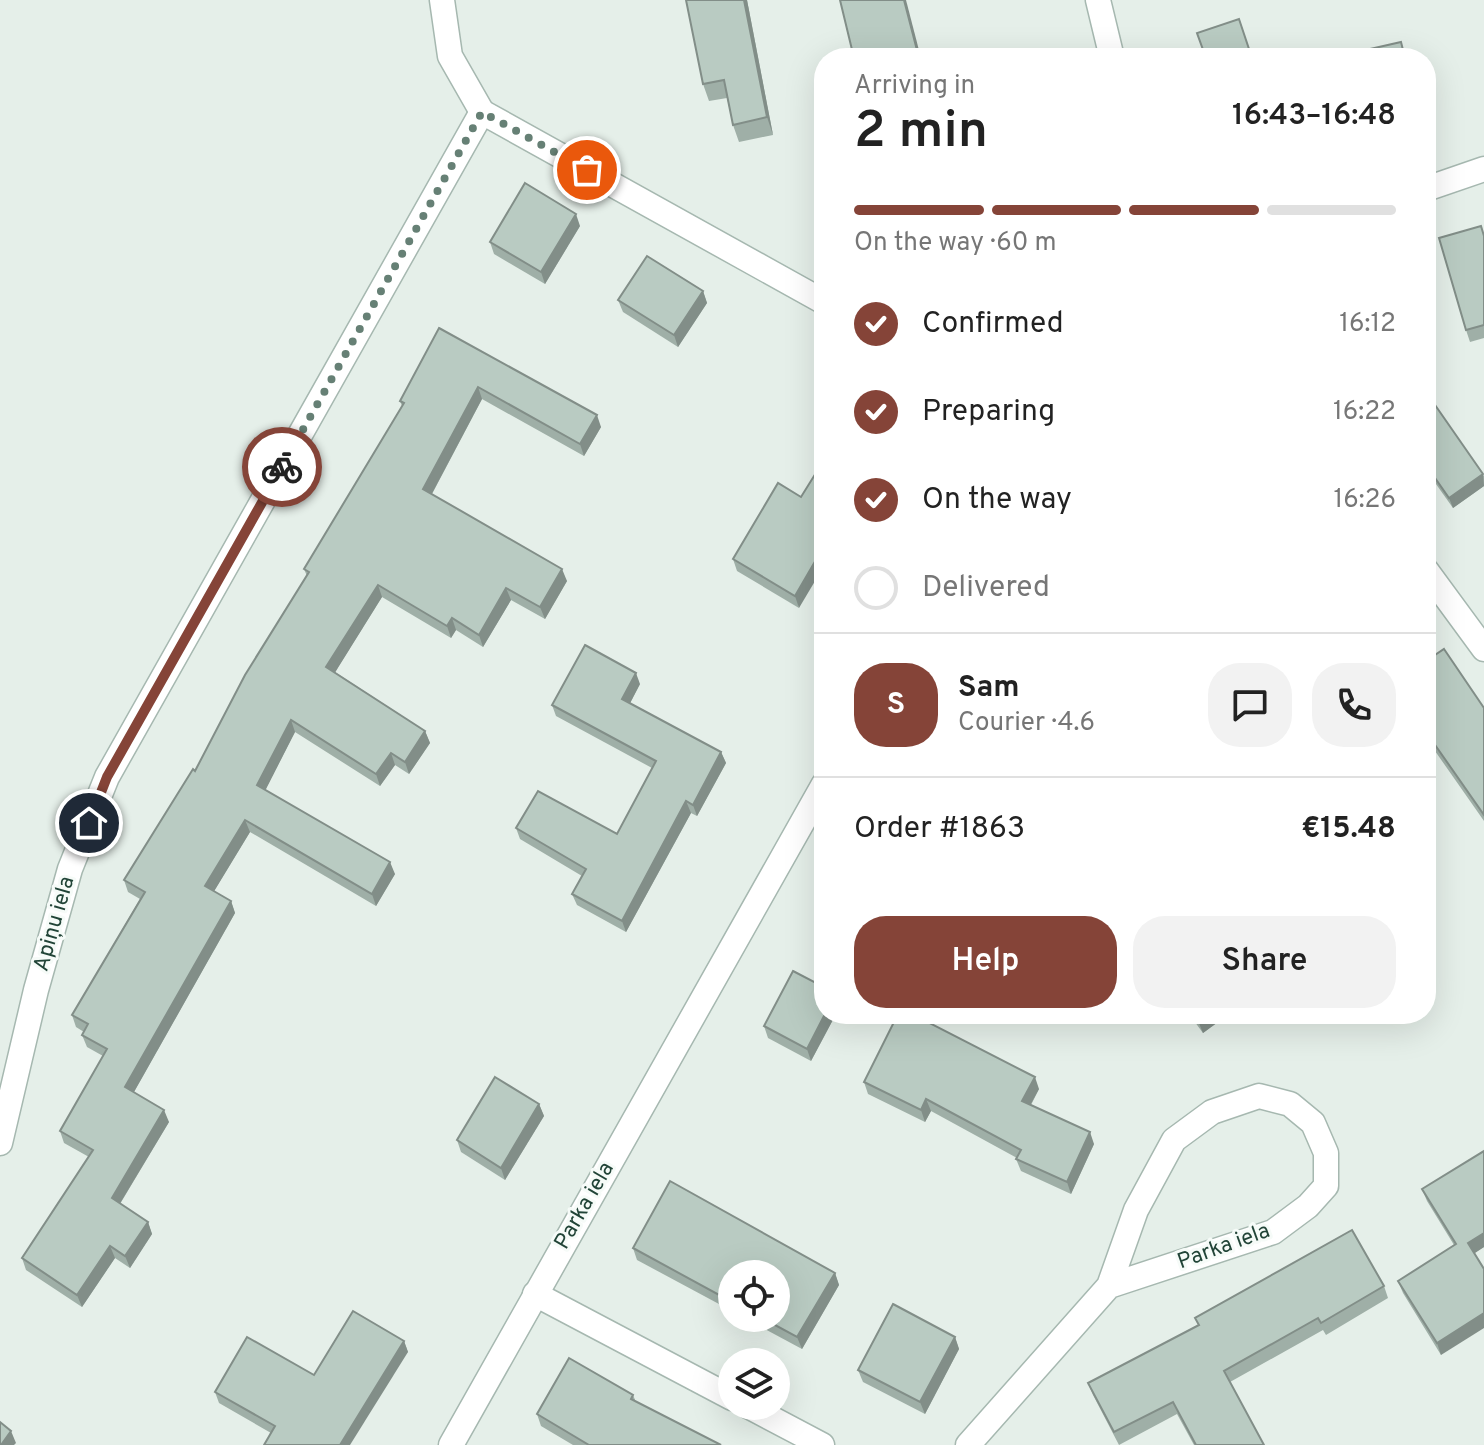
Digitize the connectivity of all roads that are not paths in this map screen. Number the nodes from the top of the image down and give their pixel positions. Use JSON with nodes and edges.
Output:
{"nodes":[{"id":1,"x":442,"y":0,"type":"edge"},
{"id":2,"x":1098,"y":0,"type":"edge"},
{"id":3,"x":1110,"y":48,"type":"edge"},
{"id":4,"x":482,"y":112,"type":"junction"},
{"id":5,"x":1484,"y":169,"type":"edge"},
{"id":6,"x":1436,"y":186,"type":"edge"},
{"id":7,"x":814,"y":296,"type":"edge"},
{"id":8,"x":1436,"y":584,"type":"edge"},
{"id":9,"x":1484,"y":649,"type":"edge"},
{"id":10,"x":814,"y":802,"type":"edge"},
{"id":11,"x":0,"y":1143,"type":"edge"},
{"id":12,"x":1109,"y":1286,"type":"junction"},
{"id":13,"x":535,"y":1294,"type":"junction"},
{"id":14,"x":718,"y":1391,"type":"edge"},
{"id":15,"x":775,"y":1420,"type":"edge"},
{"id":16,"x":451,"y":1445,"type":"edge"},
{"id":17,"x":822,"y":1445,"type":"edge"},
{"id":18,"x":968,"y":1445,"type":"edge"}],
"edges":[{"from":1,"to":4,"type":"street"},
{"from":2,"to":3,"type":"street"},
{"from":4,"to":7,"type":"street"},
{"from":4,"to":11,"type":"street","name":"Apiņu iela"},
{"from":5,"to":6,"type":"street"},
{"from":8,"to":9,"type":"street"},
{"from":10,"to":13,"type":"street","name":"Parka iela"},
{"from":12,"to":12,"type":"street","name":"Parka iela"},
{"from":12,"to":18,"type":"street","name":"Parka iela"},
{"from":13,"to":14,"type":"street"},
{"from":13,"to":16,"type":"street","name":"Parka iela"},
{"from":15,"to":17,"type":"street"}]}
